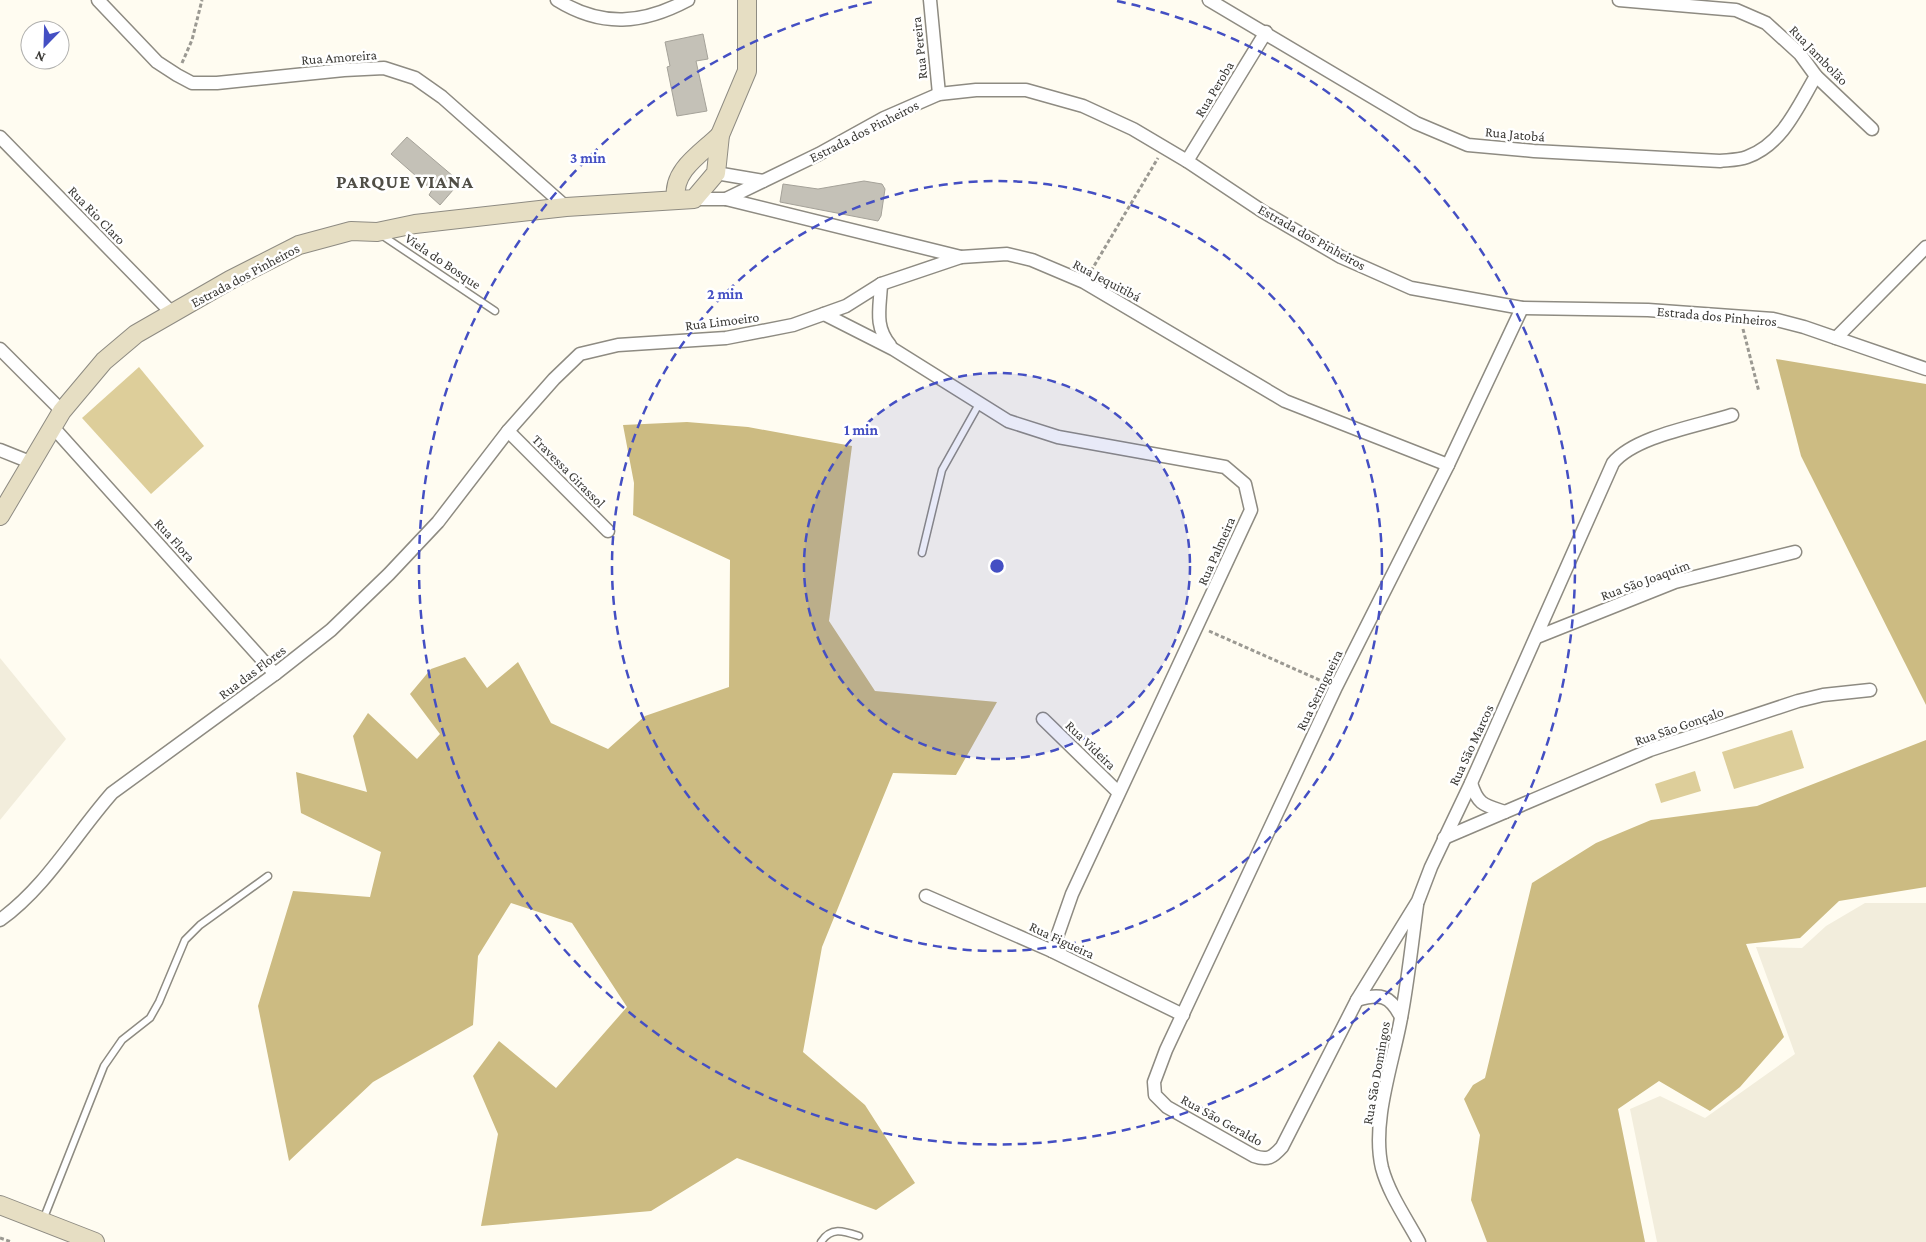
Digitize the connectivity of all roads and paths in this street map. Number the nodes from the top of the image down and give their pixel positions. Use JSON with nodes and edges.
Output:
{"nodes":[{"id":1,"x":98,"y":0,"type":"edge"},
{"id":2,"x":202,"y":0,"type":"edge"},
{"id":3,"x":557,"y":0,"type":"edge"},
{"id":4,"x":688,"y":0,"type":"edge"},
{"id":5,"x":747,"y":0,"type":"edge"},
{"id":6,"x":930,"y":0,"type":"edge"},
{"id":7,"x":1209,"y":0,"type":"edge"},
{"id":8,"x":1619,"y":0,"type":"edge"},
{"id":9,"x":1266,"y":32,"type":"junction"},
{"id":10,"x":177,"y":76,"type":"junction"},
{"id":11,"x":1816,"y":76,"type":"junction"},
{"id":12,"x":939,"y":94,"type":"junction"},
{"id":13,"x":1872,"y":130,"type":"dead end"},
{"id":14,"x":720,"y":135,"type":"junction"},
{"id":15,"x":0,"y":137,"type":"edge"},
{"id":16,"x":1165,"y":147,"type":"junction"},
{"id":17,"x":1187,"y":161,"type":"junction"},
{"id":18,"x":680,"y":173,"type":"junction"},
{"id":19,"x":716,"y":173,"type":"junction"},
{"id":20,"x":763,"y":181,"type":"junction"},
{"id":21,"x":685,"y":198,"type":"junction"},
{"id":22,"x":726,"y":199,"type":"junction"},
{"id":23,"x":646,"y":201,"type":"junction"},
{"id":24,"x":566,"y":207,"type":"junction"},
{"id":25,"x":377,"y":232,"type":"junction"},
{"id":26,"x":1926,"y":247,"type":"edge"},
{"id":27,"x":960,"y":257,"type":"junction"},
{"id":28,"x":1084,"y":282,"type":"junction"},
{"id":29,"x":881,"y":284,"type":"junction"},
{"id":30,"x":1522,"y":308,"type":"junction"},
{"id":31,"x":495,"y":311,"type":"dead end"},
{"id":32,"x":173,"y":314,"type":"junction"},
{"id":33,"x":824,"y":314,"type":"junction"},
{"id":34,"x":1739,"y":315,"type":"junction"},
{"id":35,"x":1836,"y":338,"type":"junction"},
{"id":36,"x":0,"y":349,"type":"edge"},
{"id":37,"x":893,"y":349,"type":"junction"},
{"id":38,"x":1926,"y":369,"type":"edge"},
{"id":39,"x":1759,"y":392,"type":"dead end"},
{"id":40,"x":979,"y":404,"type":"junction"},
{"id":41,"x":1732,"y":415,"type":"dead end"},
{"id":42,"x":57,"y":418,"type":"junction"},
{"id":43,"x":508,"y":431,"type":"junction"},
{"id":44,"x":0,"y":450,"type":"edge"},
{"id":45,"x":30,"y":462,"type":"junction"},
{"id":46,"x":1448,"y":464,"type":"junction"},
{"id":47,"x":0,"y":516,"type":"edge"},
{"id":48,"x":608,"y":531,"type":"dead end"},
{"id":49,"x":1795,"y":552,"type":"dead end"},
{"id":50,"x":922,"y":554,"type":"dead end"},
{"id":51,"x":1198,"y":626,"type":"junction"},
{"id":52,"x":1537,"y":637,"type":"junction"},
{"id":53,"x":275,"y":674,"type":"junction"},
{"id":54,"x":1336,"y":687,"type":"junction"},
{"id":55,"x":1870,"y":690,"type":"dead end"},
{"id":56,"x":1043,"y":719,"type":"dead end"},
{"id":57,"x":1471,"y":783,"type":"junction"},
{"id":58,"x":1118,"y":792,"type":"junction"},
{"id":59,"x":1505,"y":812,"type":"junction"},
{"id":60,"x":1444,"y":838,"type":"junction"},
{"id":61,"x":268,"y":876,"type":"dead end"},
{"id":62,"x":926,"y":896,"type":"dead end"},
{"id":63,"x":1418,"y":900,"type":"junction"},
{"id":64,"x":0,"y":920,"type":"edge"},
{"id":65,"x":1052,"y":952,"type":"junction"},
{"id":66,"x":1357,"y":1000,"type":"junction"},
{"id":67,"x":1183,"y":1015,"type":"junction"},
{"id":68,"x":1401,"y":1017,"type":"junction"},
{"id":69,"x":1153,"y":1089,"type":"joint"},
{"id":70,"x":1282,"y":1147,"type":"joint"},
{"id":71,"x":0,"y":1205,"type":"edge"},
{"id":72,"x":43,"y":1222,"type":"junction"},
{"id":73,"x":859,"y":1236,"type":"dead end"},
{"id":74,"x":0,"y":1238,"type":"edge"},
{"id":75,"x":12,"y":1242,"type":"edge"},
{"id":76,"x":95,"y":1242,"type":"edge"},
{"id":77,"x":821,"y":1242,"type":"edge"},
{"id":78,"x":1419,"y":1242,"type":"edge"}],
"edges":[{"from":1,"to":10,"type":"street","name":"Rua Amoreira"},
{"from":2,"to":10,"type":"path"},
{"from":3,"to":4,"type":"street"},
{"from":5,"to":14,"type":"main road"},
{"from":6,"to":12,"type":"street","name":"Rua Pereira"},
{"from":7,"to":9,"type":"street","name":"Rua Jatobá"},
{"from":8,"to":11,"type":"street","name":"Rua Jambolão"},
{"from":9,"to":11,"type":"street","name":"Rua Jatobá"},
{"from":9,"to":17,"type":"street","name":"Rua Peroba"},
{"from":10,"to":24,"type":"street","name":"Rua Amoreira"},
{"from":11,"to":13,"type":"street","name":"Rua Jambolão"},
{"from":12,"to":16,"type":"street","name":"Estrada dos Pinheiros"},
{"from":12,"to":20,"type":"street","name":"Estrada dos Pinheiros"},
{"from":14,"to":18,"type":"main road"},
{"from":14,"to":19,"type":"main road"},
{"from":15,"to":32,"type":"street","name":"Rua Rio Claro"},
{"from":16,"to":17,"type":"street","name":"Estrada dos Pinheiros"},
{"from":16,"to":28,"type":"path"},
{"from":17,"to":30,"type":"street","name":"Estrada dos Pinheiros"},
{"from":18,"to":19,"type":"main road"},
{"from":18,"to":21,"type":"main road"},
{"from":18,"to":23,"type":"main road"},
{"from":19,"to":20,"type":"street"},
{"from":19,"to":21,"type":"main road"},
{"from":20,"to":22,"type":"street","name":"Estrada dos Pinheiros"},
{"from":21,"to":22,"type":"street","name":"Estrada dos Pinheiros"},
{"from":21,"to":23,"type":"main road","name":"Estrada dos Pinheiros"},
{"from":22,"to":27,"type":"street","name":"Rua Jequitibá"},
{"from":23,"to":24,"type":"main road","name":"Estrada dos Pinheiros"},
{"from":24,"to":25,"type":"main road","name":"Estrada dos Pinheiros"},
{"from":25,"to":31,"type":"lane","name":"Viela do Bosque"},
{"from":25,"to":32,"type":"main road","name":"Estrada dos Pinheiros"},
{"from":26,"to":35,"type":"street"},
{"from":27,"to":28,"type":"street","name":"Rua Jequitibá"},
{"from":27,"to":29,"type":"street","name":"Rua Limoeiro"},
{"from":28,"to":46,"type":"street","name":"Rua Jequitibá"},
{"from":29,"to":33,"type":"street","name":"Rua Limoeiro"},
{"from":29,"to":37,"type":"street","name":"Rua Palmeira"},
{"from":30,"to":34,"type":"street","name":"Estrada dos Pinheiros"},
{"from":30,"to":46,"type":"street","name":"Rua Seringueira"},
{"from":32,"to":42,"type":"main road","name":"Estrada dos Pinheiros"},
{"from":33,"to":37,"type":"street","name":"Rua Palmeira"},
{"from":33,"to":43,"type":"street","name":"Rua Limoeiro"},
{"from":34,"to":35,"type":"street","name":"Estrada dos Pinheiros"},
{"from":34,"to":39,"type":"path"},
{"from":35,"to":38,"type":"street","name":"Estrada dos Pinheiros"},
{"from":36,"to":42,"type":"street","name":"Rua Flora"},
{"from":37,"to":40,"type":"street","name":"Rua Palmeira"},
{"from":40,"to":50,"type":"lane"},
{"from":40,"to":51,"type":"street","name":"Rua Palmeira"},
{"from":41,"to":52,"type":"street","name":"Rua São Marcos"},
{"from":42,"to":45,"type":"main road","name":"Estrada dos Pinheiros"},
{"from":42,"to":53,"type":"street","name":"Rua Flora"},
{"from":43,"to":48,"type":"street","name":"Travessa Girassol"},
{"from":43,"to":53,"type":"street","name":"Rua das Flores"},
{"from":44,"to":45,"type":"street"},
{"from":45,"to":47,"type":"main road","name":"Estrada dos Pinheiros"},
{"from":46,"to":54,"type":"street","name":"Rua Seringueira"},
{"from":49,"to":52,"type":"street","name":"Rua São Joaquim"},
{"from":51,"to":54,"type":"path"},
{"from":51,"to":58,"type":"street","name":"Rua Palmeira"},
{"from":52,"to":57,"type":"street","name":"Rua São Marcos"},
{"from":53,"to":64,"type":"street","name":"Rua das Flores"},
{"from":54,"to":67,"type":"street","name":"Rua Seringueira"},
{"from":55,"to":59,"type":"street","name":"Rua São Gonçalo"},
{"from":56,"to":58,"type":"street","name":"Rua Videira"},
{"from":57,"to":59,"type":"street"},
{"from":57,"to":60,"type":"street","name":"Rua São Marcos"},
{"from":58,"to":65,"type":"street","name":"Rua Palmeira"},
{"from":59,"to":60,"type":"street","name":"Rua São Gonçalo"},
{"from":60,"to":63,"type":"street","name":"Rua São Marcos"},
{"from":61,"to":72,"type":"lane"},
{"from":62,"to":65,"type":"street","name":"Rua Figueira"},
{"from":63,"to":66,"type":"street","name":"Rua São Marcos"},
{"from":63,"to":68,"type":"street","name":"Rua São Domingos"},
{"from":65,"to":67,"type":"street","name":"Rua Figueira"},
{"from":66,"to":68,"type":"street"},
{"from":66,"to":70,"type":"street","name":"Rua São Marcos"},
{"from":67,"to":69,"type":"street","name":"Rua Seringueira"},
{"from":68,"to":78,"type":"street","name":"Rua São Domingos"},
{"from":69,"to":70,"type":"street","name":"Rua São Geraldo"},
{"from":71,"to":72,"type":"main road"},
{"from":72,"to":76,"type":"main road"},
{"from":73,"to":77,"type":"lane"},
{"from":74,"to":75,"type":"path"}]}
